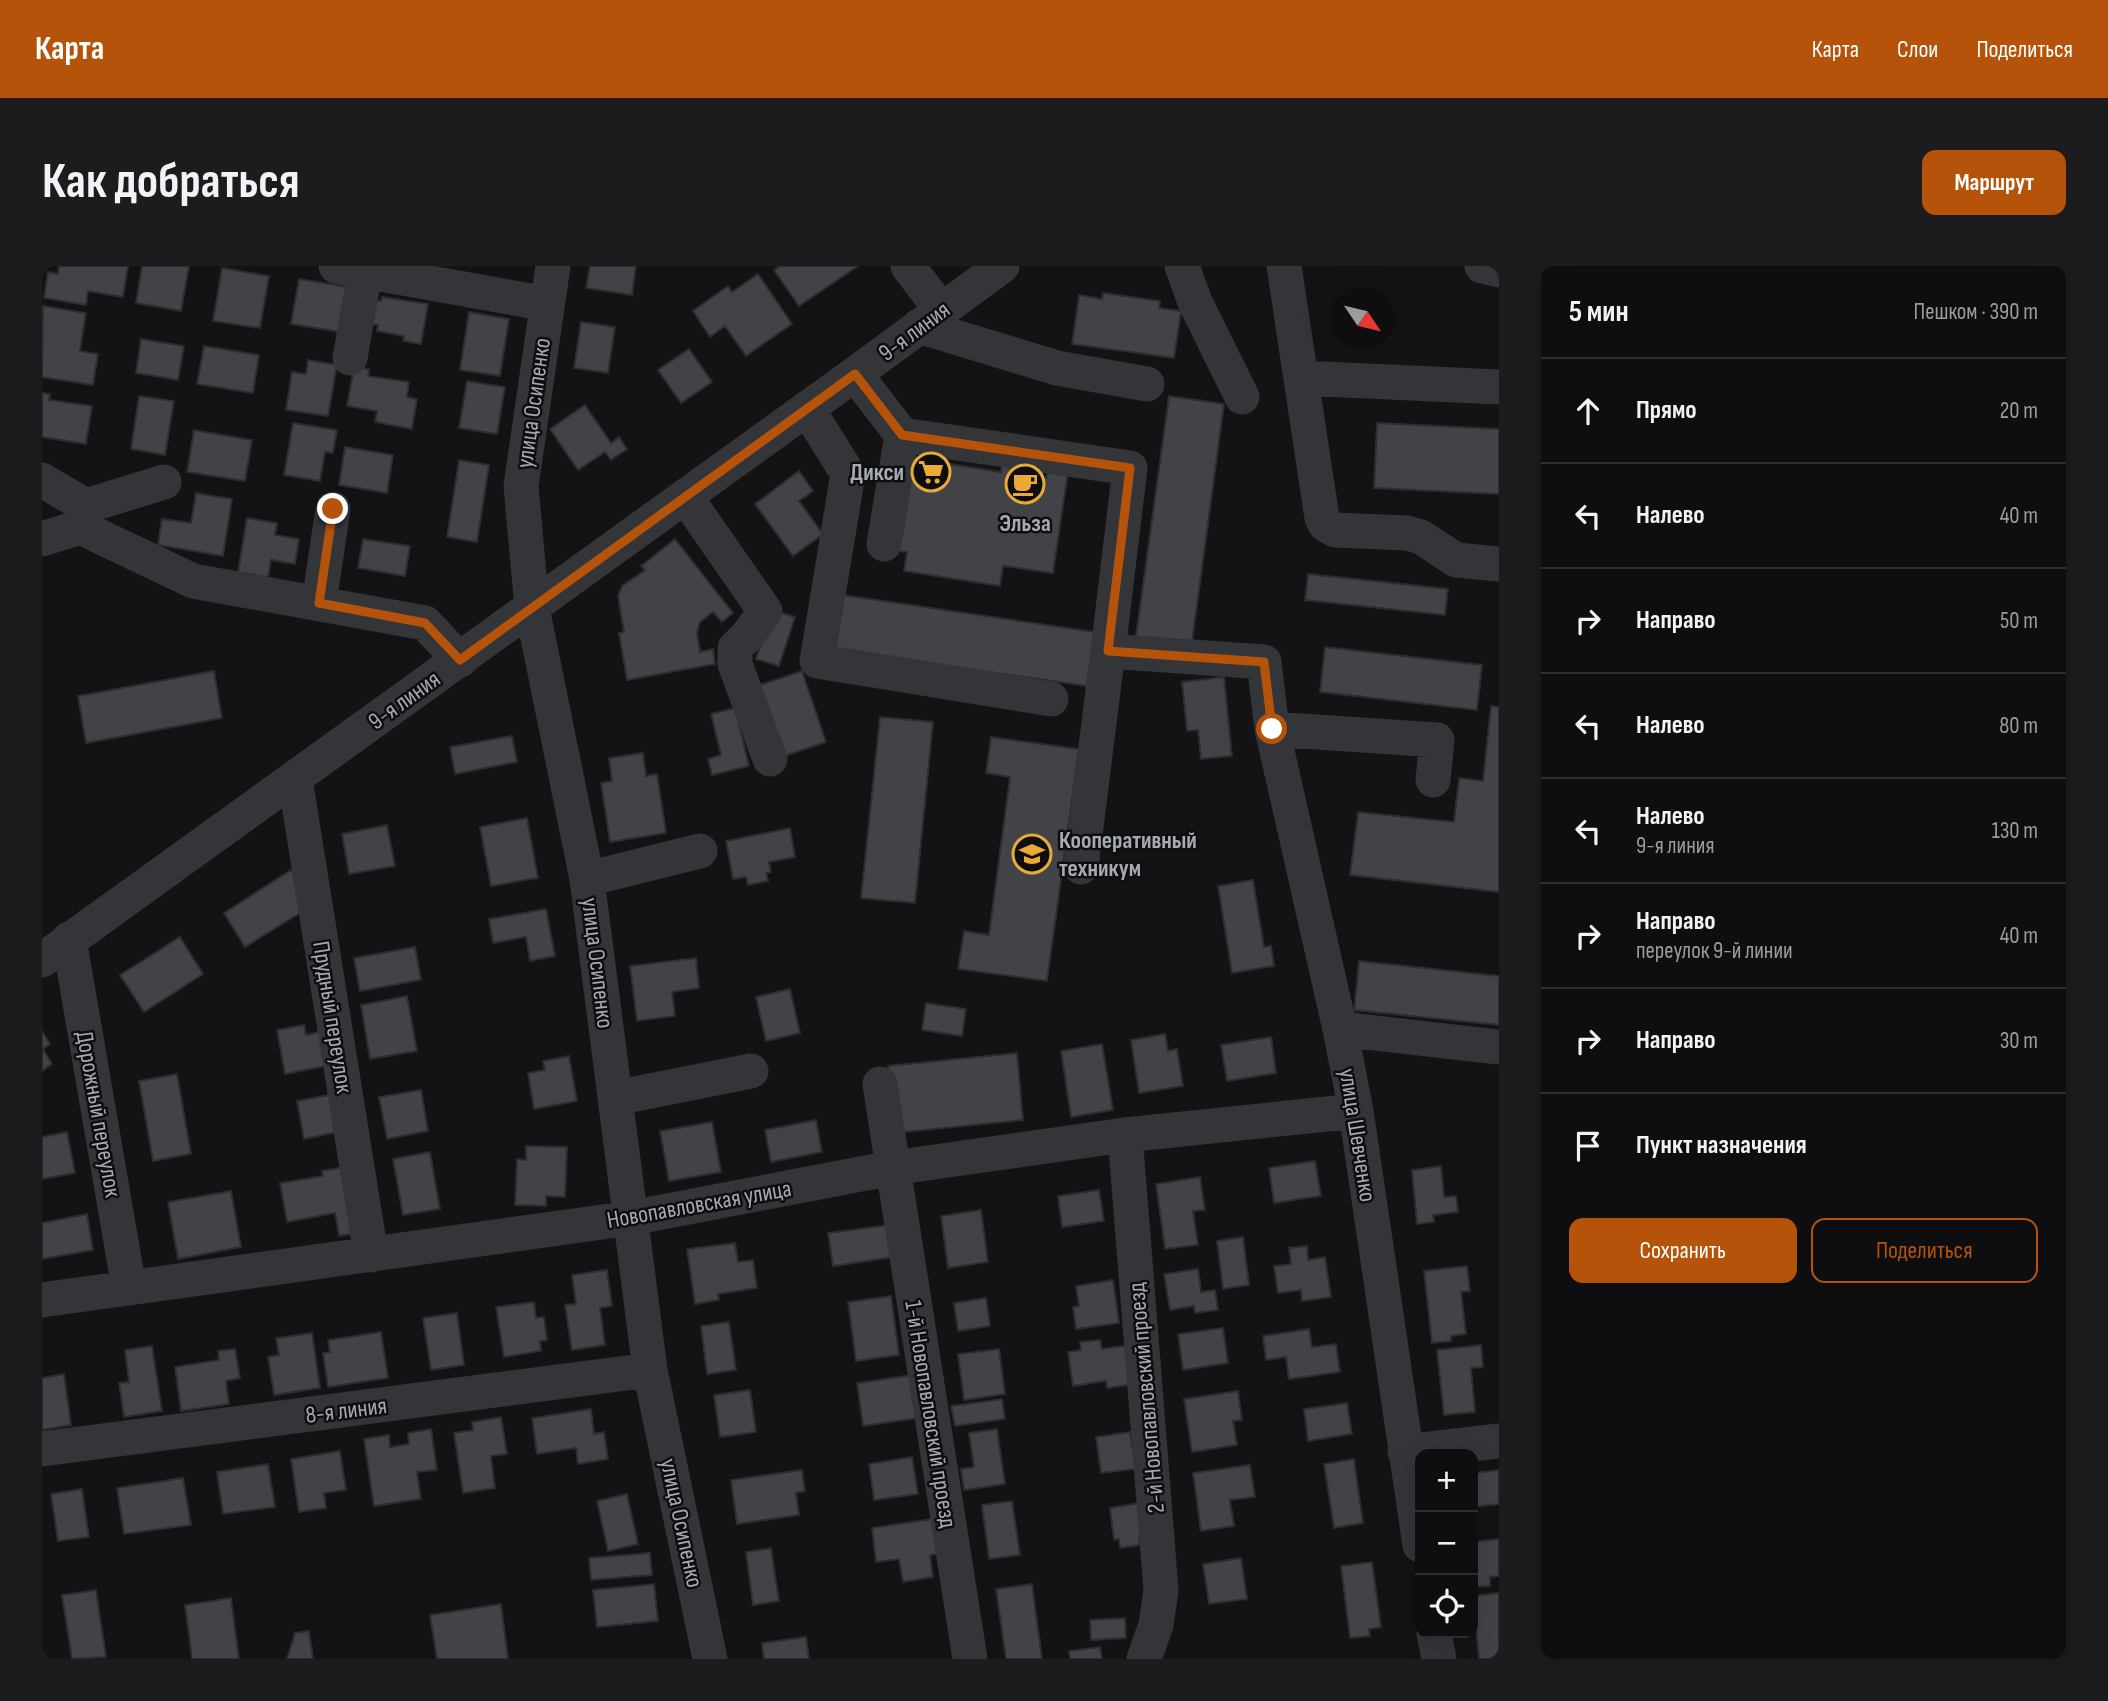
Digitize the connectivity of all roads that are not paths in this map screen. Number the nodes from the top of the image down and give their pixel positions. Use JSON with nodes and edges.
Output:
{"nodes":[{"id":1,"x":553,"y":266,"type":"edge"},
{"id":2,"x":908,"y":266,"type":"edge"},
{"id":3,"x":1002,"y":266,"type":"edge"},
{"id":4,"x":1182,"y":266,"type":"edge"},
{"id":5,"x":1284,"y":266,"type":"edge"},
{"id":6,"x":1482,"y":266,"type":"edge"},
{"id":7,"x":355,"y":268,"type":"edge"},
{"id":8,"x":1499,"y":270,"type":"edge"},
{"id":9,"x":547,"y":304,"type":"junction"},
{"id":10,"x":930,"y":318,"type":"junction"},
{"id":11,"x":350,"y":358,"type":"dead end"},
{"id":12,"x":855,"y":374,"type":"junction"},
{"id":13,"x":1301,"y":377,"type":"junction"},
{"id":14,"x":1147,"y":384,"type":"dead end"},
{"id":15,"x":1499,"y":387,"type":"edge"},
{"id":16,"x":1242,"y":397,"type":"dead end"},
{"id":17,"x":807,"y":408,"type":"junction"},
{"id":18,"x":902,"y":435,"type":"junction"},
{"id":19,"x":42,"y":480,"type":"edge"},
{"id":20,"x":164,"y":482,"type":"dead end"},
{"id":21,"x":685,"y":496,"type":"junction"},
{"id":22,"x":333,"y":509,"type":"dead end"},
{"id":23,"x":83,"y":516,"type":"junction"},
{"id":24,"x":42,"y":540,"type":"edge"},
{"id":25,"x":884,"y":544,"type":"dead end"},
{"id":26,"x":1499,"y":564,"type":"edge"},
{"id":27,"x":319,"y":603,"type":"junction"},
{"id":28,"x":532,"y":608,"type":"junction"},
{"id":29,"x":1108,"y":651,"type":"junction"},
{"id":30,"x":460,"y":660,"type":"junction"},
{"id":31,"x":1051,"y":699,"type":"dead end"},
{"id":32,"x":1272,"y":729,"type":"junction"},
{"id":33,"x":770,"y":759,"type":"dead end"},
{"id":34,"x":295,"y":779,"type":"junction"},
{"id":35,"x":1433,"y":780,"type":"dead end"},
{"id":36,"x":700,"y":851,"type":"dead end"},
{"id":37,"x":1081,"y":867,"type":"dead end"},
{"id":38,"x":587,"y":879,"type":"junction"},
{"id":39,"x":56,"y":949,"type":"edge"},
{"id":40,"x":1340,"y":1029,"type":"junction"},
{"id":41,"x":1499,"y":1047,"type":"edge"},
{"id":42,"x":751,"y":1071,"type":"dead end"},
{"id":43,"x":880,"y":1084,"type":"dead end"},
{"id":44,"x":615,"y":1097,"type":"junction"},
{"id":45,"x":1356,"y":1111,"type":"junction"},
{"id":46,"x":1125,"y":1135,"type":"junction"},
{"id":47,"x":892,"y":1168,"type":"junction"},
{"id":48,"x":631,"y":1218,"type":"junction"},
{"id":49,"x":372,"y":1255,"type":"junction"},
{"id":50,"x":129,"y":1288,"type":"junction"},
{"id":51,"x":42,"y":1300,"type":"edge"},
{"id":52,"x":650,"y":1370,"type":"junction"},
{"id":53,"x":1499,"y":1441,"type":"edge"},
{"id":54,"x":42,"y":1449,"type":"edge"},
{"id":55,"x":1405,"y":1452,"type":"junction"},
{"id":56,"x":1415,"y":1514,"type":"edge"},
{"id":57,"x":1435,"y":1638,"type":"edge"},
{"id":58,"x":710,"y":1659,"type":"edge"},
{"id":59,"x":970,"y":1659,"type":"edge"},
{"id":60,"x":1144,"y":1659,"type":"edge"},
{"id":61,"x":1438,"y":1659,"type":"edge"}],
"edges":[{"from":1,"to":9,"type":"street","name":"улица Осипенко"},
{"from":2,"to":10,"type":"street"},
{"from":3,"to":10,"type":"street","name":"9-я линия"},
{"from":4,"to":16,"type":"street"},
{"from":5,"to":13,"type":"street"},
{"from":6,"to":8,"type":"street"},
{"from":7,"to":9,"type":"street"},
{"from":7,"to":11,"type":"street"},
{"from":9,"to":28,"type":"street","name":"улица Осипенко"},
{"from":10,"to":12,"type":"street","name":"9-я линия"},
{"from":10,"to":14,"type":"street"},
{"from":12,"to":17,"type":"street","name":"9-я линия"},
{"from":12,"to":18,"type":"street"},
{"from":13,"to":15,"type":"street"},
{"from":13,"to":26,"type":"street"},
{"from":17,"to":21,"type":"street","name":"9-я линия"},
{"from":17,"to":31,"type":"street"},
{"from":18,"to":25,"type":"street"},
{"from":18,"to":29,"type":"street"},
{"from":19,"to":23,"type":"street"},
{"from":20,"to":23,"type":"street"},
{"from":21,"to":28,"type":"street","name":"9-я линия"},
{"from":21,"to":33,"type":"street"},
{"from":22,"to":27,"type":"street"},
{"from":23,"to":24,"type":"street"},
{"from":23,"to":27,"type":"street"},
{"from":27,"to":30,"type":"street"},
{"from":28,"to":30,"type":"street","name":"9-я линия"},
{"from":28,"to":38,"type":"street","name":"улица Осипенко"},
{"from":29,"to":32,"type":"street","name":"улица Шевченко"},
{"from":29,"to":37,"type":"street"},
{"from":30,"to":34,"type":"street","name":"9-я линия"},
{"from":32,"to":35,"type":"street"},
{"from":32,"to":40,"type":"street","name":"улица Шевченко"},
{"from":34,"to":39,"type":"street","name":"9-я линия"},
{"from":34,"to":49,"type":"street","name":"Прудный переулок"},
{"from":36,"to":38,"type":"street"},
{"from":38,"to":44,"type":"street","name":"улица Осипенко"},
{"from":39,"to":50,"type":"street","name":"Дорожный переулок"},
{"from":40,"to":41,"type":"street"},
{"from":40,"to":45,"type":"street","name":"улица Шевченко"},
{"from":42,"to":44,"type":"street"},
{"from":43,"to":47,"type":"street","name":"1-й Новопавловский проезд"},
{"from":44,"to":48,"type":"street","name":"улица Осипенко"},
{"from":45,"to":46,"type":"street","name":"Новопавловская улица"},
{"from":45,"to":55,"type":"street","name":"улица Шевченко"},
{"from":46,"to":47,"type":"street","name":"Новопавловская улица"},
{"from":46,"to":60,"type":"street","name":"2-й Новопавловский проезд"},
{"from":47,"to":48,"type":"street","name":"Новопавловская улица"},
{"from":47,"to":59,"type":"street","name":"1-й Новопавловский проезд"},
{"from":48,"to":49,"type":"street","name":"Новопавловская улица"},
{"from":48,"to":52,"type":"street","name":"улица Осипенко"},
{"from":49,"to":50,"type":"street","name":"Новопавловская улица"},
{"from":50,"to":51,"type":"street","name":"Новопавловская улица"},
{"from":52,"to":54,"type":"street","name":"8-я линия"},
{"from":52,"to":58,"type":"street","name":"улица Осипенко"},
{"from":53,"to":55,"type":"street"},
{"from":55,"to":56,"type":"street","name":"улица Шевченко"},
{"from":57,"to":61,"type":"street"}]}
